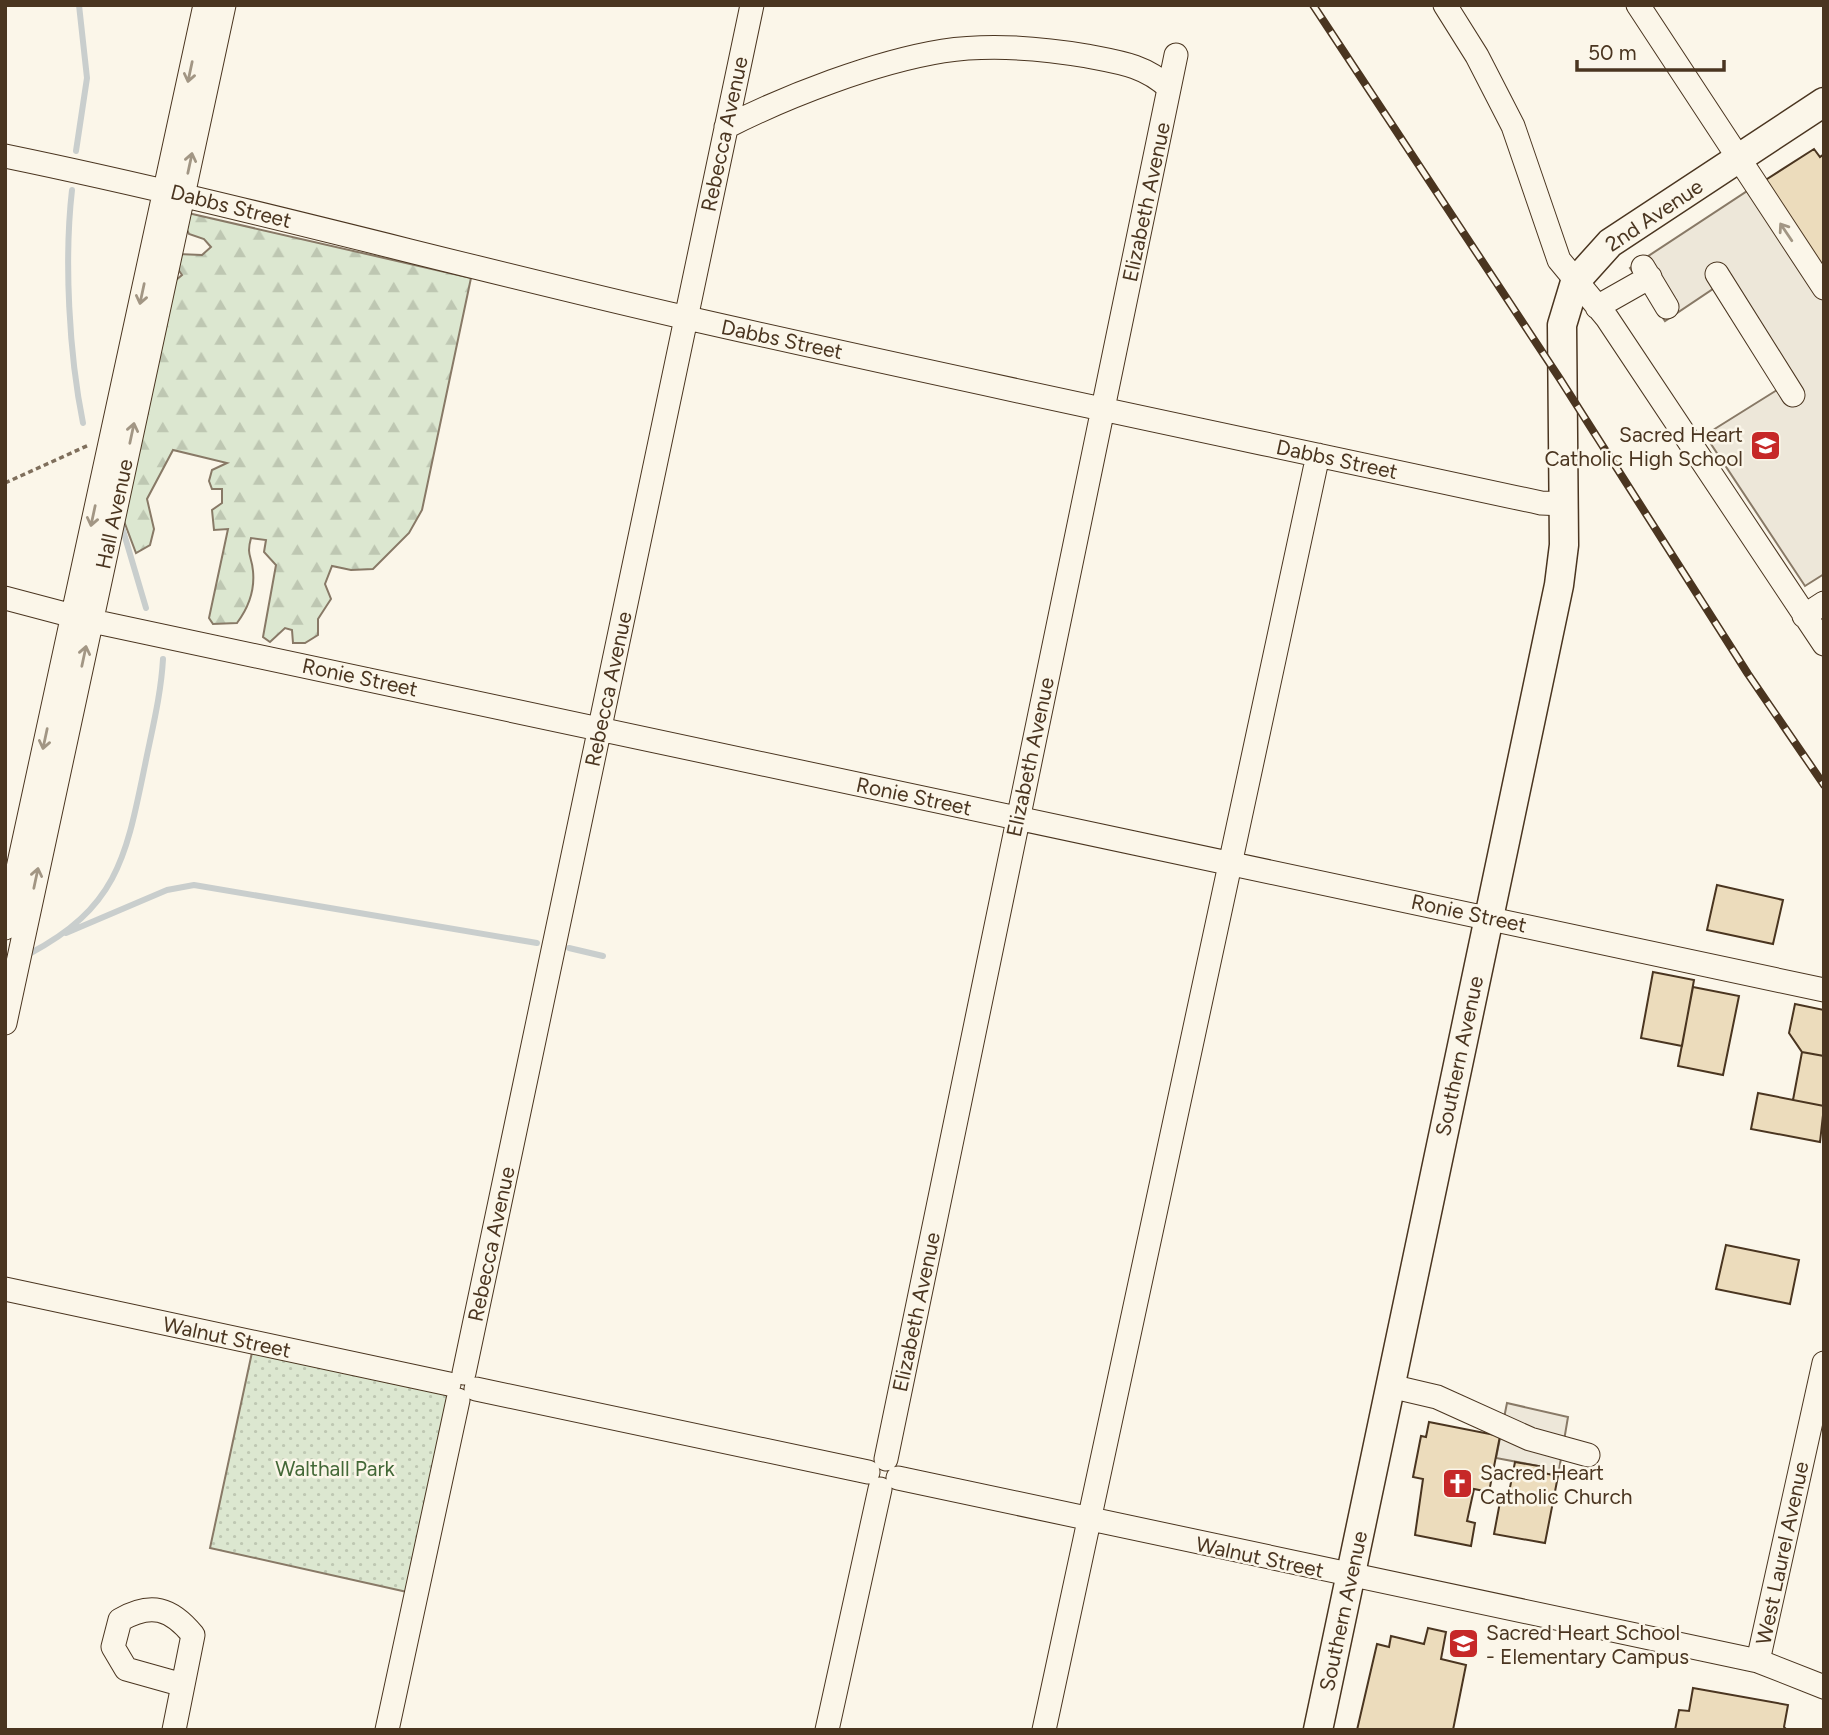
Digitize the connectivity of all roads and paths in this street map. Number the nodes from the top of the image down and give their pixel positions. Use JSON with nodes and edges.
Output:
{"nodes":[{"id":1,"x":205,"y":5,"type":"edge"},
{"id":2,"x":224,"y":5,"type":"edge"},
{"id":3,"x":752,"y":5,"type":"edge"},
{"id":4,"x":1445,"y":5,"type":"edge"},
{"id":5,"x":1638,"y":5,"type":"edge"},
{"id":6,"x":1176,"y":55,"type":"dead end"},
{"id":7,"x":1169,"y":88,"type":"junction"},
{"id":8,"x":1824,"y":102,"type":"edge"},
{"id":9,"x":726,"y":127,"type":"junction"},
{"id":10,"x":5,"y":156,"type":"edge"},
{"id":11,"x":1737,"y":159,"type":"junction"},
{"id":12,"x":174,"y":191,"type":"junction"},
{"id":13,"x":1717,"y":274,"type":"dead end"},
{"id":14,"x":1574,"y":282,"type":"junction"},
{"id":15,"x":1824,"y":288,"type":"edge"},
{"id":16,"x":1597,"y":307,"type":"junction"},
{"id":17,"x":1667,"y":307,"type":"dead end"},
{"id":18,"x":685,"y":318,"type":"junction"},
{"id":19,"x":1560,"y":379,"type":"joint"},
{"id":20,"x":1793,"y":395,"type":"dead end"},
{"id":21,"x":1103,"y":410,"type":"junction"},
{"id":22,"x":108,"y":448,"type":"junction"},
{"id":23,"x":1318,"y":455,"type":"junction"},
{"id":24,"x":5,"y":483,"type":"edge"},
{"id":25,"x":1564,"y":504,"type":"junction"},
{"id":26,"x":5,"y":598,"type":"edge"},
{"id":27,"x":1824,"y":603,"type":"edge"},
{"id":28,"x":1804,"y":616,"type":"junction"},
{"id":29,"x":81,"y":618,"type":"junction"},
{"id":30,"x":1824,"y":644,"type":"edge"},
{"id":31,"x":600,"y":728,"type":"junction"},
{"id":32,"x":1017,"y":819,"type":"junction"},
{"id":33,"x":1230,"y":862,"type":"junction"},
{"id":34,"x":1488,"y":918,"type":"junction"},
{"id":35,"x":5,"y":928,"type":"edge"},
{"id":36,"x":1824,"y":990,"type":"edge"},
{"id":37,"x":5,"y":1023,"type":"edge"},
{"id":38,"x":5,"y":1289,"type":"edge"},
{"id":39,"x":1824,"y":1363,"type":"edge"},
{"id":40,"x":462,"y":1386,"type":"junction"},
{"id":41,"x":1390,"y":1386,"type":"junction"},
{"id":42,"x":1588,"y":1455,"type":"dead end"},
{"id":43,"x":883,"y":1475,"type":"junction"},
{"id":44,"x":1090,"y":1520,"type":"junction"},
{"id":45,"x":1350,"y":1576,"type":"junction"},
{"id":46,"x":1758,"y":1661,"type":"junction"},
{"id":47,"x":183,"y":1685,"type":"dead end"},
{"id":48,"x":1821,"y":1688,"type":"edge"},
{"id":49,"x":174,"y":1730,"type":"edge"},
{"id":50,"x":387,"y":1730,"type":"edge"},
{"id":51,"x":827,"y":1730,"type":"edge"},
{"id":52,"x":1044,"y":1730,"type":"edge"},
{"id":53,"x":1318,"y":1730,"type":"edge"}],
"edges":[{"from":1,"to":12,"type":"street","name":"Hall Avenue","one_way":true},
{"from":12,"to":2,"type":"street","name":"Hall Avenue","one_way":true},
{"from":3,"to":9,"type":"street","name":"Rebecca Avenue"},
{"from":4,"to":14,"type":"street"},
{"from":5,"to":11,"type":"street"},
{"from":6,"to":7,"type":"street","name":"Elizabeth Avenue"},
{"from":7,"to":9,"type":"street"},
{"from":7,"to":21,"type":"street","name":"Elizabeth Avenue"},
{"from":8,"to":11,"type":"main road","name":"2nd Avenue"},
{"from":9,"to":18,"type":"street","name":"Rebecca Avenue"},
{"from":10,"to":12,"type":"street","name":"Dabbs Street"},
{"from":11,"to":14,"type":"main road","name":"2nd Avenue"},
{"from":15,"to":11,"type":"street","one_way":true},
{"from":12,"to":18,"type":"street","name":"Dabbs Street"},
{"from":12,"to":22,"type":"street","name":"Hall Avenue","one_way":true},
{"from":29,"to":12,"type":"street","name":"Hall Avenue","one_way":true},
{"from":13,"to":20,"type":"street"},
{"from":14,"to":16,"type":"street"},
{"from":14,"to":19,"type":"main road","name":"2nd Avenue"},
{"from":16,"to":17,"type":"street"},
{"from":16,"to":28,"type":"street"},
{"from":18,"to":21,"type":"street","name":"Dabbs Street"},
{"from":18,"to":31,"type":"street","name":"Rebecca Avenue"},
{"from":19,"to":25,"type":"main road","name":"Southern Avenue"},
{"from":21,"to":23,"type":"street","name":"Dabbs Street"},
{"from":21,"to":32,"type":"street","name":"Elizabeth Avenue"},
{"from":22,"to":24,"type":"path"},
{"from":22,"to":29,"type":"street","name":"Hall Avenue","one_way":true},
{"from":23,"to":25,"type":"street","name":"Dabbs Street"},
{"from":23,"to":33,"type":"street"},
{"from":25,"to":34,"type":"main road","name":"Southern Avenue"},
{"from":26,"to":29,"type":"street","name":"Ronie Street"},
{"from":27,"to":28,"type":"street"},
{"from":28,"to":30,"type":"street"},
{"from":29,"to":31,"type":"street","name":"Ronie Street"},
{"from":29,"to":35,"type":"street","name":"Hall Avenue","one_way":true},
{"from":37,"to":29,"type":"street","name":"Hall Avenue","one_way":true},
{"from":31,"to":32,"type":"street","name":"Ronie Street"},
{"from":31,"to":40,"type":"street","name":"Rebecca Avenue"},
{"from":32,"to":33,"type":"street","name":"Ronie Street"},
{"from":32,"to":43,"type":"street","name":"Elizabeth Avenue"},
{"from":33,"to":34,"type":"street","name":"Ronie Street"},
{"from":33,"to":44,"type":"street"},
{"from":34,"to":36,"type":"street","name":"Ronie Street"},
{"from":34,"to":41,"type":"main road","name":"Southern Avenue"},
{"from":38,"to":40,"type":"street","name":"Walnut Street"},
{"from":39,"to":46,"type":"street","name":"West Laurel Avenue"},
{"from":40,"to":43,"type":"street","name":"Walnut Street"},
{"from":40,"to":50,"type":"street","name":"Rebecca Avenue"},
{"from":41,"to":42,"type":"street"},
{"from":41,"to":45,"type":"main road","name":"Southern Avenue"},
{"from":43,"to":44,"type":"street","name":"Walnut Street"},
{"from":43,"to":51,"type":"street","name":"Elizabeth Avenue"},
{"from":44,"to":45,"type":"street","name":"Walnut Street"},
{"from":44,"to":52,"type":"street"},
{"from":45,"to":46,"type":"street","name":"Walnut Street"},
{"from":45,"to":53,"type":"main road","name":"Southern Avenue"},
{"from":46,"to":48,"type":"street","name":"Walnut Street"},
{"from":47,"to":49,"type":"street"}]}
